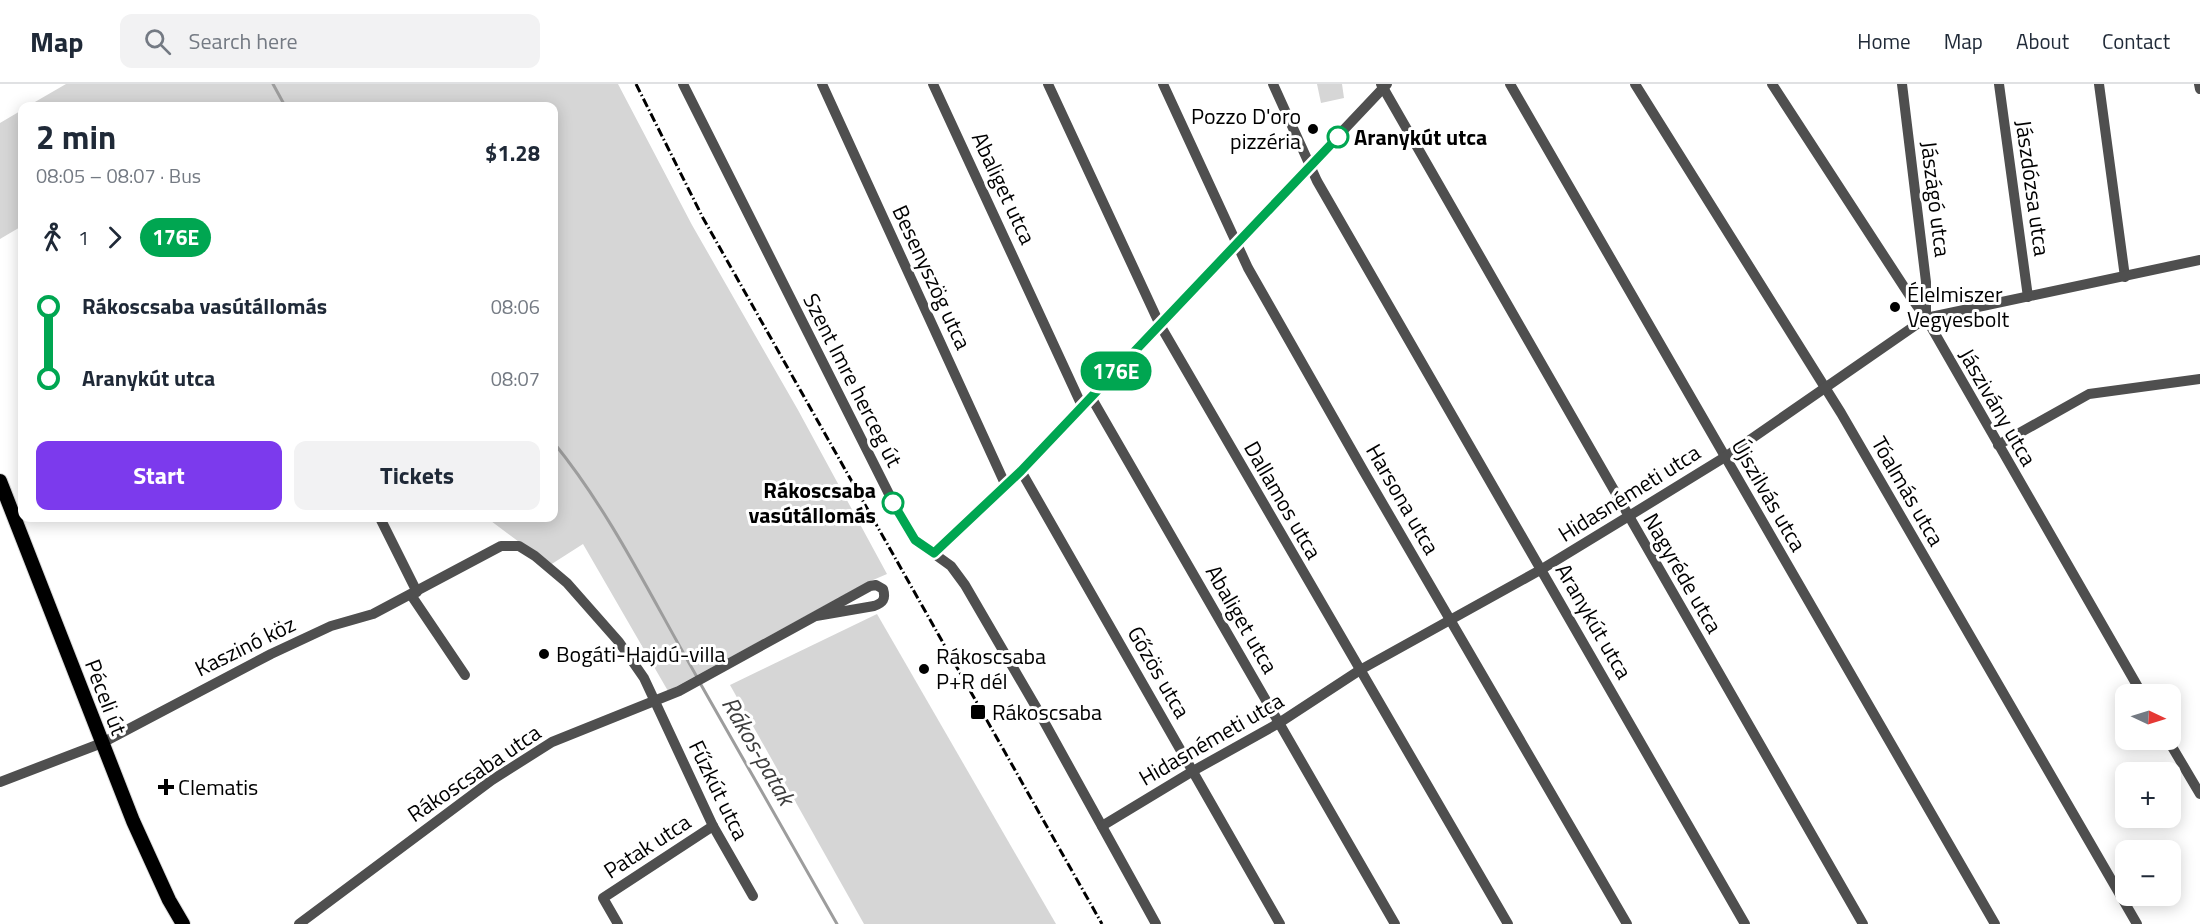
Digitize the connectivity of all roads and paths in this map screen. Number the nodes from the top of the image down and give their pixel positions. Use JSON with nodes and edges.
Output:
{"nodes":[{"id":1,"x":683,"y":84,"type":"edge"},
{"id":2,"x":822,"y":84,"type":"edge"},
{"id":3,"x":933,"y":84,"type":"edge"},
{"id":4,"x":1048,"y":84,"type":"edge"},
{"id":5,"x":1162,"y":84,"type":"edge"},
{"id":6,"x":1274,"y":84,"type":"edge"},
{"id":7,"x":1510,"y":84,"type":"edge"},
{"id":8,"x":1635,"y":84,"type":"edge"},
{"id":9,"x":1772,"y":84,"type":"edge"},
{"id":10,"x":1902,"y":84,"type":"edge"},
{"id":11,"x":1999,"y":84,"type":"edge"},
{"id":12,"x":2098,"y":84,"type":"edge"},
{"id":13,"x":2199,"y":84,"type":"edge"},
{"id":14,"x":1384,"y":85,"type":"edge"},
{"id":15,"x":2200,"y":88,"type":"edge"},
{"id":16,"x":1309,"y":167,"type":"junction"},
{"id":17,"x":1236,"y":245,"type":"junction"},
{"id":18,"x":2200,"y":260,"type":"edge"},
{"id":19,"x":2125,"y":277,"type":"junction"},
{"id":20,"x":2028,"y":297,"type":"junction"},
{"id":21,"x":1926,"y":318,"type":"junction"},
{"id":22,"x":1160,"y":325,"type":"junction"},
{"id":23,"x":2200,"y":380,"type":"edge"},
{"id":24,"x":1826,"y":388,"type":"junction"},
{"id":25,"x":1091,"y":397,"type":"junction"},
{"id":26,"x":1082,"y":406,"type":"junction"},
{"id":27,"x":1998,"y":445,"type":"junction"},
{"id":28,"x":1725,"y":457,"type":"junction"},
{"id":29,"x":1021,"y":471,"type":"junction"},
{"id":30,"x":0,"y":483,"type":"edge"},
{"id":31,"x":1006,"y":486,"type":"junction"},
{"id":32,"x":1629,"y":516,"type":"junction"},
{"id":33,"x":382,"y":522,"type":"edge"},
{"id":34,"x":934,"y":553,"type":"junction"},
{"id":35,"x":1542,"y":569,"type":"junction"},
{"id":36,"x":414,"y":593,"type":"junction"},
{"id":37,"x":816,"y":616,"type":"junction"},
{"id":38,"x":1451,"y":620,"type":"junction"},
{"id":39,"x":1360,"y":670,"type":"junction"},
{"id":40,"x":465,"y":675,"type":"dead end"},
{"id":41,"x":2136,"y":684,"type":"edge"},
{"id":42,"x":655,"y":700,"type":"junction"},
{"id":43,"x":1279,"y":723,"type":"junction"},
{"id":44,"x":102,"y":743,"type":"junction"},
{"id":45,"x":2174,"y":750,"type":"edge"},
{"id":46,"x":1193,"y":771,"type":"junction"},
{"id":47,"x":0,"y":782,"type":"edge"},
{"id":48,"x":2200,"y":794,"type":"edge"},
{"id":49,"x":713,"y":826,"type":"junction"},
{"id":50,"x":1102,"y":826,"type":"junction"},
{"id":51,"x":753,"y":896,"type":"dead end"},
{"id":52,"x":183,"y":924,"type":"edge"},
{"id":53,"x":299,"y":924,"type":"edge"},
{"id":54,"x":618,"y":924,"type":"edge"},
{"id":55,"x":1156,"y":924,"type":"edge"},
{"id":56,"x":1280,"y":924,"type":"edge"},
{"id":57,"x":1395,"y":924,"type":"edge"},
{"id":58,"x":1508,"y":924,"type":"edge"},
{"id":59,"x":1627,"y":924,"type":"edge"},
{"id":60,"x":1745,"y":924,"type":"edge"},
{"id":61,"x":1863,"y":924,"type":"edge"},
{"id":62,"x":1995,"y":924,"type":"edge"},
{"id":63,"x":2137,"y":924,"type":"edge"}],
"edges":[{"from":1,"to":34,"type":"street","name":"Szent Imre herceg út"},
{"from":2,"to":31,"type":"street","name":"Besenyszög utca"},
{"from":3,"to":26,"type":"street","name":"Abaliget utca"},
{"from":4,"to":22,"type":"street","name":"Dallamos utca"},
{"from":5,"to":17,"type":"street","name":"Harsona utca"},
{"from":6,"to":16,"type":"street","name":"Aranykút utca"},
{"from":7,"to":28,"type":"street","name":"Újszilvás utca"},
{"from":8,"to":24,"type":"street","name":"Tóalmás utca"},
{"from":9,"to":21,"type":"street","name":"Jászivány utca"},
{"from":10,"to":21,"type":"street","name":"Jászágó utca"},
{"from":11,"to":20,"type":"street","name":"Jászdózsa utca"},
{"from":12,"to":19,"type":"street"},
{"from":13,"to":15,"type":"street"},
{"from":14,"to":16,"type":"street"},
{"from":14,"to":32,"type":"street","name":"Nagyréde utca"},
{"from":16,"to":17,"type":"street"},
{"from":16,"to":35,"type":"street","name":"Aranykút utca"},
{"from":17,"to":22,"type":"street"},
{"from":17,"to":38,"type":"street","name":"Harsona utca"},
{"from":18,"to":19,"type":"street","name":"Hidasnémeti utca"},
{"from":19,"to":20,"type":"street","name":"Hidasnémeti utca"},
{"from":20,"to":21,"type":"street","name":"Hidasnémeti utca"},
{"from":21,"to":24,"type":"street","name":"Hidasnémeti utca"},
{"from":21,"to":27,"type":"street","name":"Jászivány utca"},
{"from":22,"to":25,"type":"street"},
{"from":22,"to":39,"type":"street","name":"Dallamos utca"},
{"from":23,"to":27,"type":"street"},
{"from":24,"to":28,"type":"street","name":"Hidasnémeti utca"},
{"from":24,"to":63,"type":"street","name":"Tóalmás utca"},
{"from":25,"to":26,"type":"street"},
{"from":25,"to":43,"type":"street","name":"Abaliget utca"},
{"from":26,"to":29,"type":"street"},
{"from":27,"to":41,"type":"street","name":"Jászivány utca"},
{"from":28,"to":32,"type":"street","name":"Hidasnémeti utca"},
{"from":28,"to":62,"type":"street","name":"Újszilvás utca"},
{"from":29,"to":31,"type":"street"},
{"from":29,"to":46,"type":"street","name":"Gőzös utca"},
{"from":30,"to":44,"type":"main road","name":"Péceli út"},
{"from":31,"to":34,"type":"street"},
{"from":32,"to":35,"type":"street","name":"Hidasnémeti utca"},
{"from":32,"to":61,"type":"street","name":"Nagyréde utca"},
{"from":33,"to":36,"type":"street"},
{"from":34,"to":50,"type":"street","name":"Szent Imre herceg út"},
{"from":35,"to":38,"type":"street","name":"Hidasnémeti utca"},
{"from":35,"to":60,"type":"street","name":"Aranykút utca"},
{"from":36,"to":40,"type":"street"},
{"from":36,"to":42,"type":"street","name":"Kaszinó köz"},
{"from":36,"to":44,"type":"street","name":"Kaszinó köz"},
{"from":37,"to":37,"type":"street","name":"Rákoscsaba utca"},
{"from":37,"to":42,"type":"street","name":"Rákoscsaba utca"},
{"from":38,"to":39,"type":"street","name":"Hidasnémeti utca"},
{"from":38,"to":59,"type":"street","name":"Harsona utca"},
{"from":39,"to":43,"type":"street","name":"Hidasnémeti utca"},
{"from":39,"to":58,"type":"street","name":"Dallamos utca"},
{"from":42,"to":49,"type":"street","name":"Fűzkút utca"},
{"from":42,"to":53,"type":"street","name":"Rákoscsaba utca"},
{"from":43,"to":46,"type":"street","name":"Hidasnémeti utca"},
{"from":43,"to":57,"type":"street","name":"Abaliget utca"},
{"from":44,"to":47,"type":"street","name":"Kaszinó köz"},
{"from":44,"to":52,"type":"main road","name":"Péceli út"},
{"from":45,"to":48,"type":"street"},
{"from":46,"to":50,"type":"street","name":"Hidasnémeti utca"},
{"from":46,"to":56,"type":"street","name":"Gőzös utca"},
{"from":49,"to":51,"type":"street","name":"Fűzkút utca"},
{"from":49,"to":54,"type":"street","name":"Patak utca"},
{"from":50,"to":55,"type":"street","name":"Szent Imre herceg út"}]}
